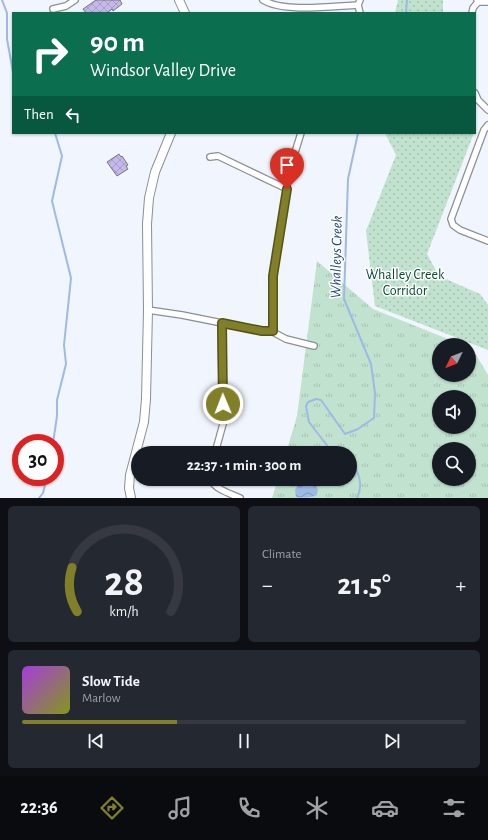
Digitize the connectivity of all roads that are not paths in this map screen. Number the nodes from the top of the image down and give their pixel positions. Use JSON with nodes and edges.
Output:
{"nodes":[{"id":1,"x":75,"y":0,"type":"edge"},
{"id":2,"x":179,"y":0,"type":"edge"},
{"id":3,"x":264,"y":0,"type":"edge"},
{"id":4,"x":477,"y":1,"type":"edge"},
{"id":5,"x":488,"y":2,"type":"edge"},
{"id":6,"x":359,"y":3,"type":"edge"},
{"id":7,"x":53,"y":9,"type":"dead end"},
{"id":8,"x":185,"y":12,"type":"edge"},
{"id":9,"x":472,"y":12,"type":"edge"},
{"id":10,"x":476,"y":95,"type":"edge"},
{"id":11,"x":488,"y":110,"type":"edge"},
{"id":12,"x":488,"y":125,"type":"edge"},
{"id":13,"x":172,"y":134,"type":"edge"},
{"id":14,"x":301,"y":134,"type":"edge"},
{"id":15,"x":210,"y":157,"type":"dead end"},
{"id":16,"x":287,"y":189,"type":"junction"},
{"id":17,"x":488,"y":241,"type":"edge"},
{"id":18,"x":148,"y":310,"type":"junction"},
{"id":19,"x":222,"y":323,"type":"junction"},
{"id":20,"x":273,"y":331,"type":"junction"},
{"id":21,"x":314,"y":346,"type":"dead end"},
{"id":22,"x":217,"y":446,"type":"edge"},
{"id":23,"x":215,"y":486,"type":"edge"},
{"id":24,"x":131,"y":498,"type":"edge"},
{"id":25,"x":240,"y":498,"type":"edge"}],
"edges":[{"from":1,"to":7,"type":"street"},
{"from":2,"to":8,"type":"street"},
{"from":3,"to":6,"type":"street"},
{"from":4,"to":5,"type":"street"},
{"from":4,"to":9,"type":"street"},
{"from":10,"to":11,"type":"street"},
{"from":12,"to":17,"type":"street"},
{"from":13,"to":18,"type":"street"},
{"from":14,"to":16,"type":"street"},
{"from":15,"to":16,"type":"street"},
{"from":16,"to":20,"type":"street"},
{"from":18,"to":19,"type":"street"},
{"from":18,"to":24,"type":"street"},
{"from":19,"to":20,"type":"street"},
{"from":19,"to":22,"type":"street"},
{"from":20,"to":21,"type":"street"},
{"from":23,"to":25,"type":"street"}]}
